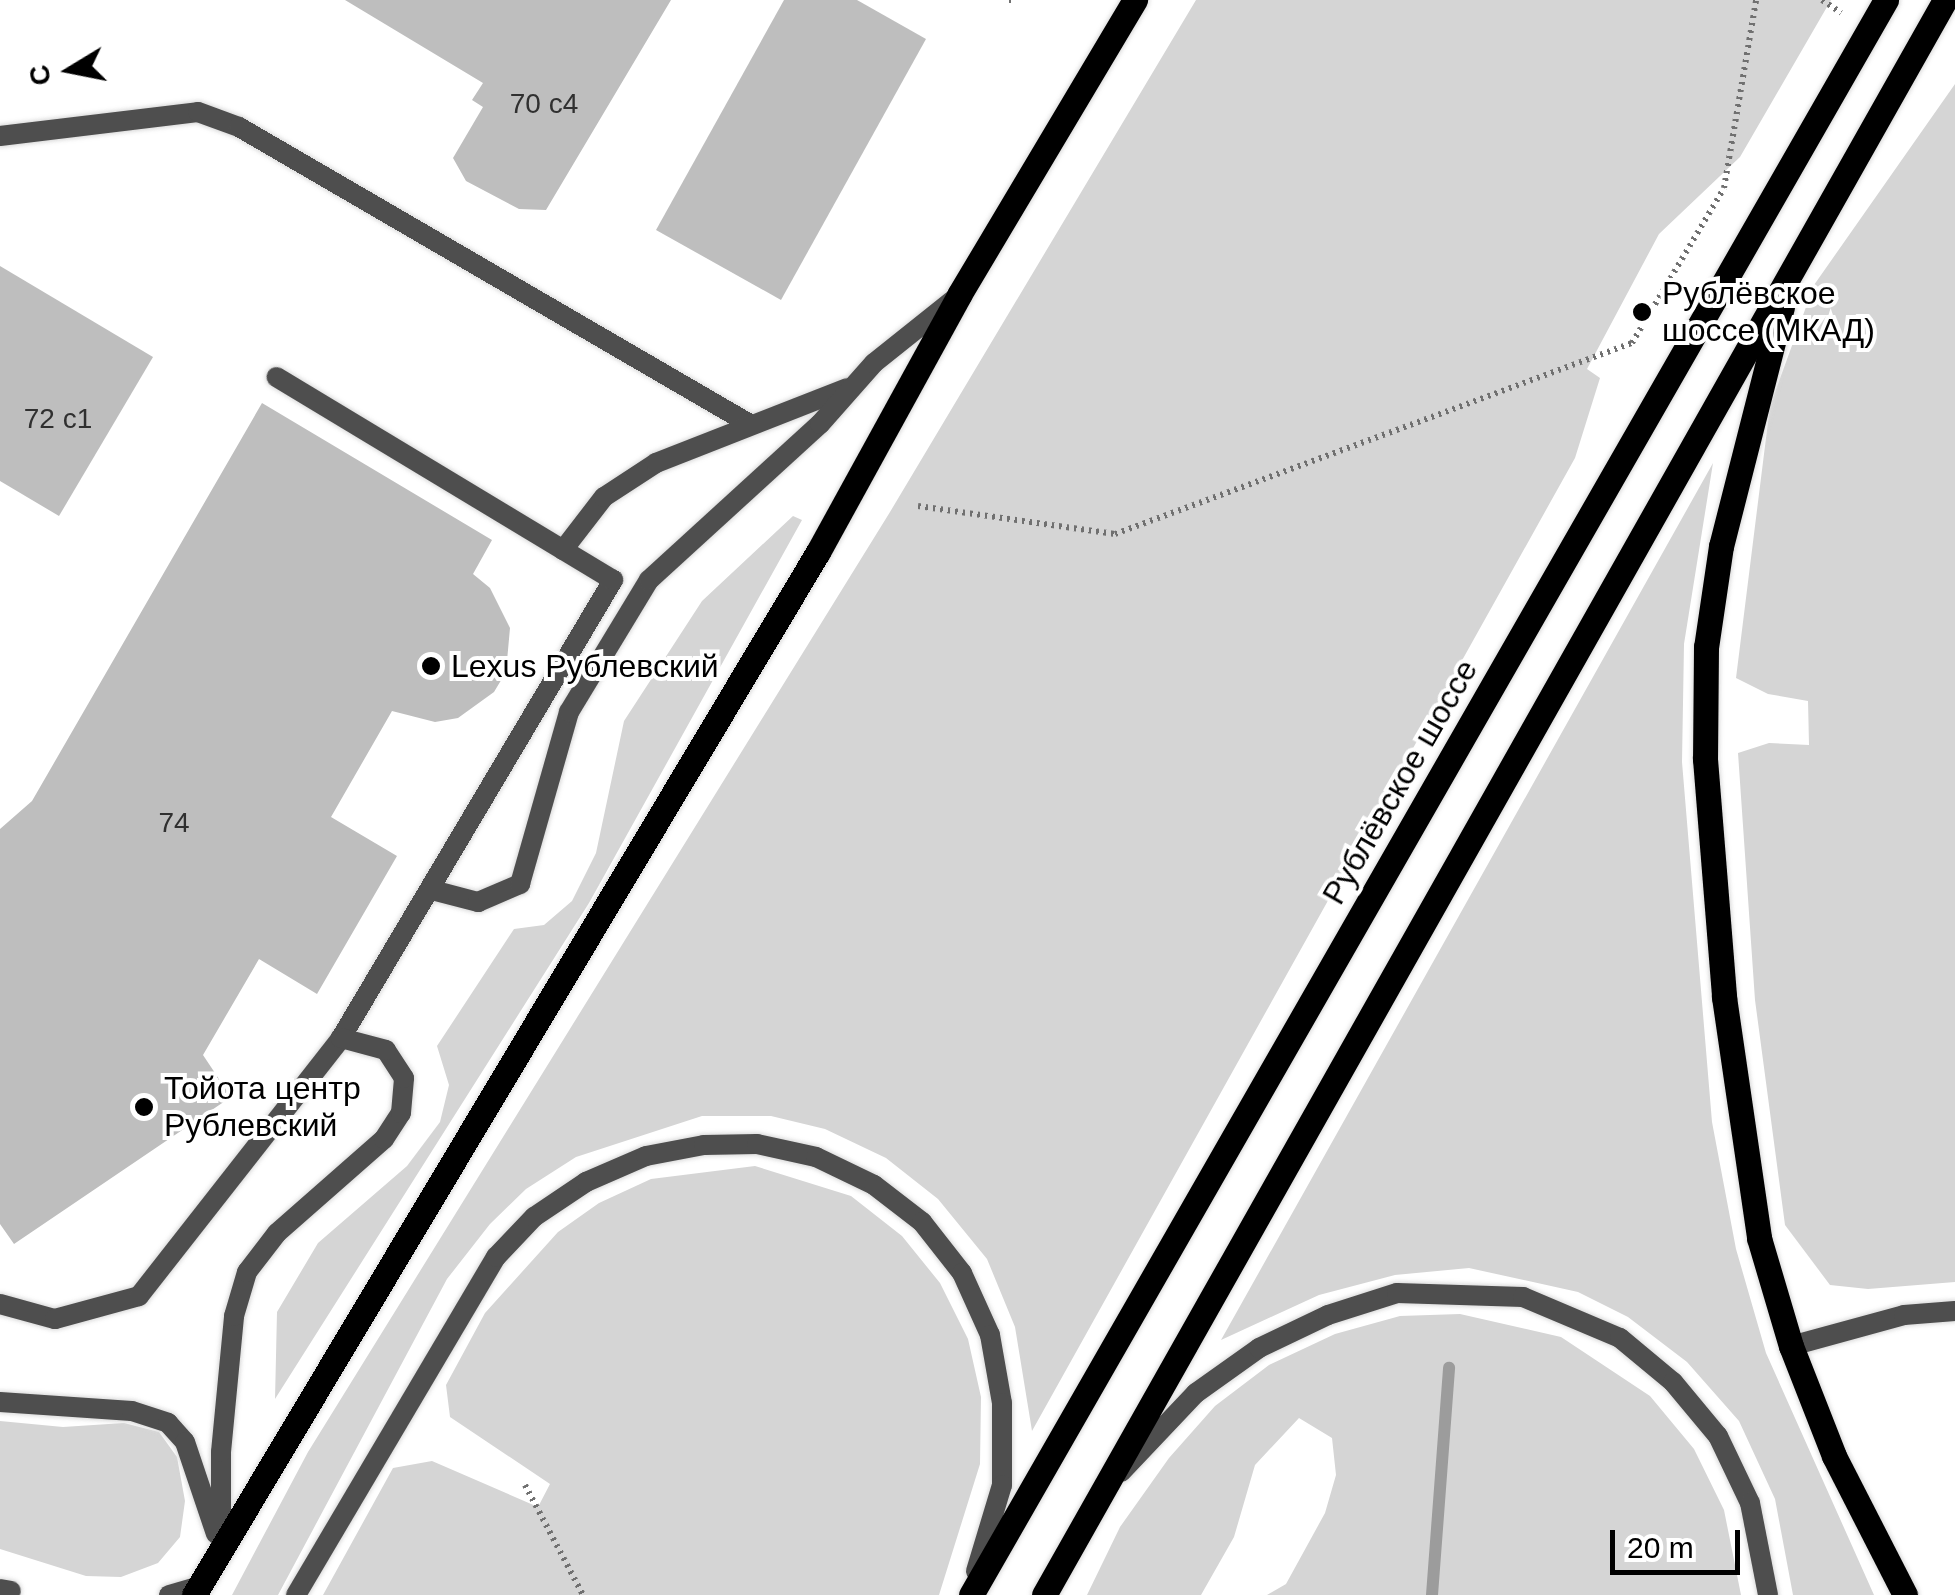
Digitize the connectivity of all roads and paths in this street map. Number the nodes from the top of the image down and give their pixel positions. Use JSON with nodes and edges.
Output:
{"nodes":[{"id":1,"x":1135,"y":0,"type":"edge"},
{"id":2,"x":1756,"y":0,"type":"edge"},
{"id":3,"x":1822,"y":0,"type":"edge"},
{"id":4,"x":1886,"y":0,"type":"edge"},
{"id":5,"x":1946,"y":0,"type":"edge"},
{"id":6,"x":1844,"y":15,"type":"dead end"},
{"id":7,"x":0,"y":136,"type":"edge"},
{"id":8,"x":1796,"y":259,"type":"junction"},
{"id":9,"x":959,"y":296,"type":"junction"},
{"id":10,"x":278,"y":377,"type":"dead end"},
{"id":11,"x":853,"y":384,"type":"junction"},
{"id":12,"x":748,"y":423,"type":"junction"},
{"id":13,"x":918,"y":506,"type":"dead end"},
{"id":14,"x":563,"y":550,"type":"junction"},
{"id":15,"x":432,"y":890,"type":"junction"},
{"id":16,"x":342,"y":1038,"type":"junction"},
{"id":17,"x":0,"y":1304,"type":"edge"},
{"id":18,"x":1955,"y":1311,"type":"edge"},
{"id":19,"x":1790,"y":1346,"type":"junction"},
{"id":20,"x":0,"y":1402,"type":"edge"},
{"id":21,"x":526,"y":1485,"type":"dead end"},
{"id":22,"x":1099,"y":1495,"type":"junction"},
{"id":23,"x":222,"y":1550,"type":"junction"},
{"id":24,"x":197,"y":1591,"type":"edge"},
{"id":25,"x":169,"y":1595,"type":"edge"},
{"id":26,"x":296,"y":1595,"type":"edge"},
{"id":27,"x":583,"y":1595,"type":"edge"},
{"id":28,"x":970,"y":1595,"type":"edge"},
{"id":29,"x":1044,"y":1595,"type":"edge"},
{"id":30,"x":1768,"y":1595,"type":"edge"},
{"id":31,"x":1905,"y":1595,"type":"edge"}],
"edges":[{"from":1,"to":9,"type":"main road"},
{"from":2,"to":13,"type":"path"},
{"from":3,"to":6,"type":"path"},
{"from":4,"to":28,"type":"main road","name":"Рублёвское шоссе"},
{"from":5,"to":8,"type":"main road"},
{"from":7,"to":12,"type":"street"},
{"from":8,"to":19,"type":"main road"},
{"from":8,"to":22,"type":"main road"},
{"from":9,"to":11,"type":"street"},
{"from":9,"to":23,"type":"main road"},
{"from":10,"to":14,"type":"street"},
{"from":11,"to":12,"type":"street"},
{"from":11,"to":15,"type":"street"},
{"from":12,"to":14,"type":"street"},
{"from":14,"to":15,"type":"street"},
{"from":15,"to":16,"type":"street"},
{"from":16,"to":17,"type":"street"},
{"from":16,"to":23,"type":"street"},
{"from":18,"to":19,"type":"street"},
{"from":19,"to":31,"type":"main road"},
{"from":20,"to":23,"type":"street"},
{"from":21,"to":27,"type":"path"},
{"from":22,"to":29,"type":"main road"},
{"from":22,"to":30,"type":"street"},
{"from":23,"to":24,"type":"main road"},
{"from":24,"to":25,"type":"street"},
{"from":26,"to":28,"type":"street"}]}
